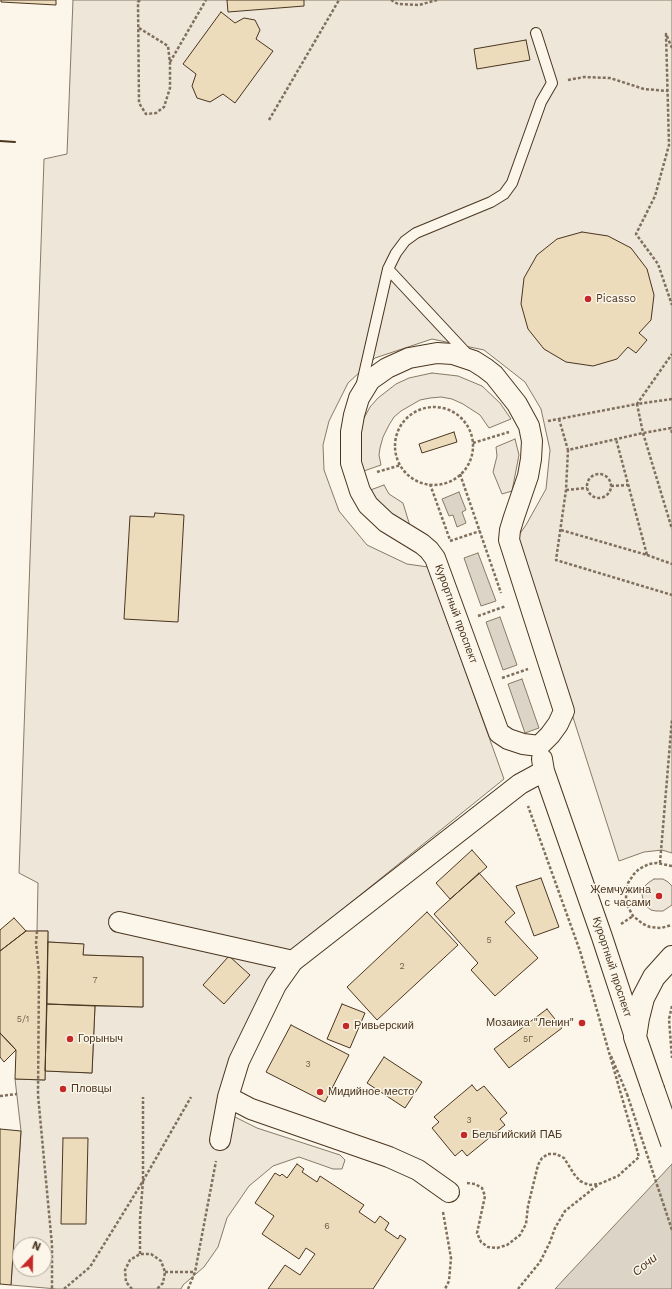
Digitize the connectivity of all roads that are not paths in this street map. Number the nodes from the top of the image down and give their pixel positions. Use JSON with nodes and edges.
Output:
{"nodes":[{"id":1,"x":536,"y":33,"type":"dead end"},
{"id":2,"x":388,"y":269,"type":"junction"},
{"id":3,"x":474,"y":361,"type":"junction"},
{"id":4,"x":359,"y":398,"type":"junction"},
{"id":5,"x":539,"y":746,"type":"junction"},
{"id":6,"x":544,"y":771,"type":"junction"},
{"id":7,"x":119,"y":922,"type":"dead end"},
{"id":8,"x":672,"y":957,"type":"edge"},
{"id":9,"x":293,"y":961,"type":"junction"},
{"id":10,"x":635,"y":1037,"type":"junction"},
{"id":11,"x":228,"y":1097,"type":"junction"},
{"id":12,"x":220,"y":1140,"type":"road end"},
{"id":13,"x":672,"y":1143,"type":"edge"},
{"id":14,"x":449,"y":1192,"type":"road end"}],
"edges":[{"from":1,"to":2,"type":"lane"},
{"from":2,"to":3,"type":"lane"},
{"from":2,"to":4,"type":"lane"},
{"from":3,"to":4,"type":"street","name":"Курортный проспект"},
{"from":3,"to":5,"type":"street","name":"Курортный проспект"},
{"from":4,"to":5,"type":"street","name":"Курортный проспект"},
{"from":5,"to":6,"type":"street","name":"Курортный проспект"},
{"from":6,"to":9,"type":"street"},
{"from":6,"to":10,"type":"street","name":"Курортный проспект"},
{"from":7,"to":9,"type":"street"},
{"from":8,"to":10,"type":"main road"},
{"from":9,"to":11,"type":"street"},
{"from":10,"to":13,"type":"main road","name":"Курортный проспект","bridge":true},
{"from":11,"to":12,"type":"street"},
{"from":11,"to":14,"type":"street"}]}
